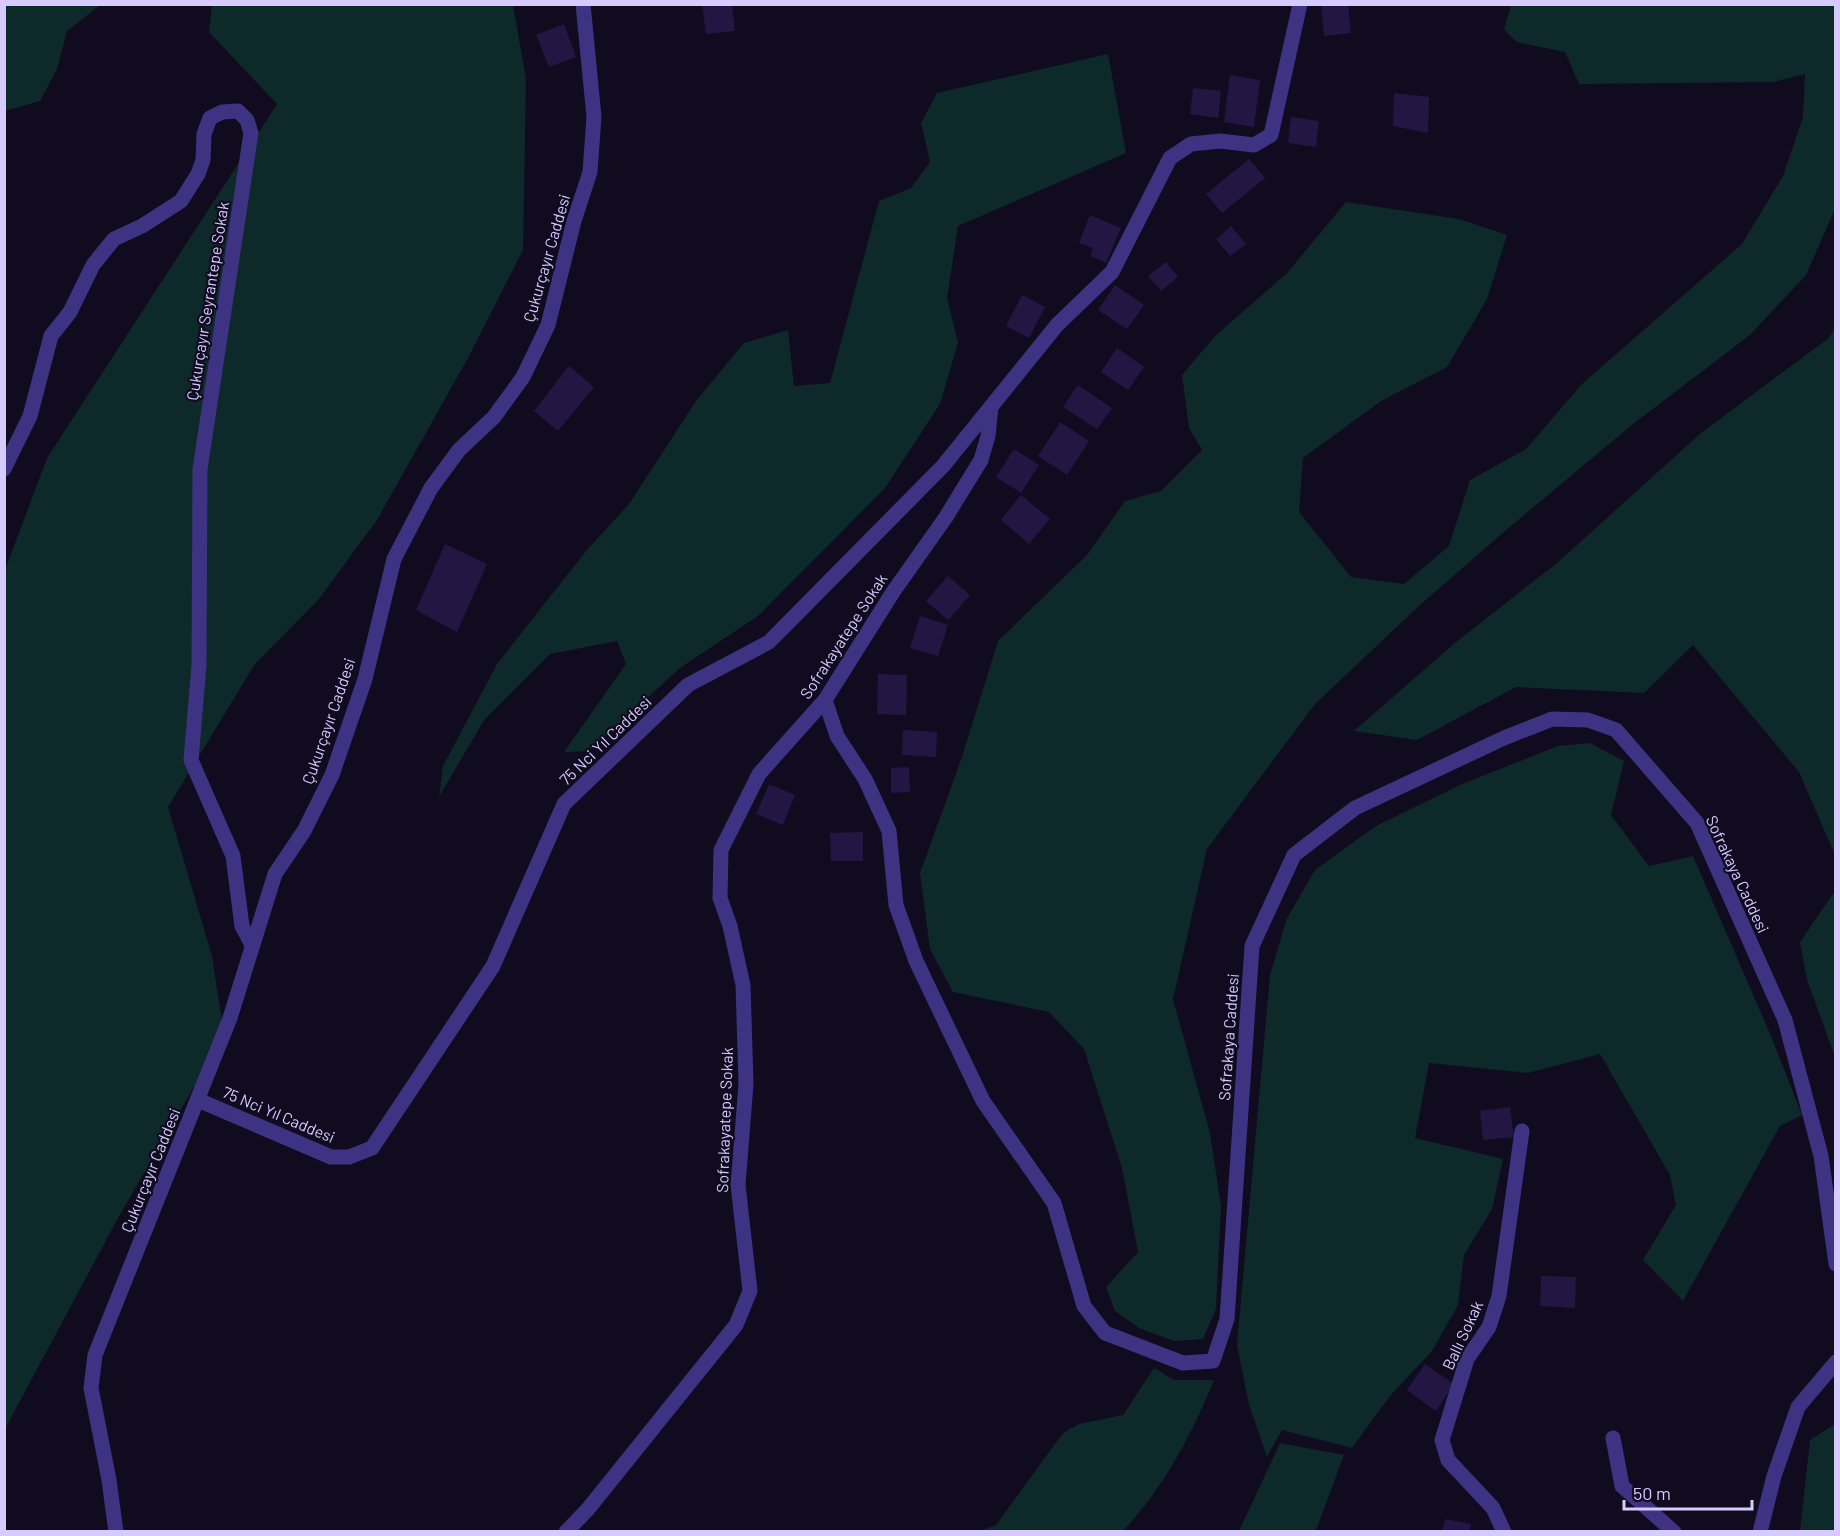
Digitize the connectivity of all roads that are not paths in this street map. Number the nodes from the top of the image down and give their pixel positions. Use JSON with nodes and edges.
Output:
{"nodes":[{"id":1,"x":583,"y":4,"type":"edge"},
{"id":2,"x":1300,"y":4,"type":"edge"},
{"id":3,"x":991,"y":407,"type":"junction"},
{"id":4,"x":4,"y":469,"type":"edge"},
{"id":5,"x":825,"y":699,"type":"junction"},
{"id":6,"x":251,"y":943,"type":"junction"},
{"id":7,"x":198,"y":1100,"type":"junction"},
{"id":8,"x":1522,"y":1131,"type":"dead end"},
{"id":9,"x":1836,"y":1264,"type":"edge"},
{"id":10,"x":1836,"y":1362,"type":"edge"},
{"id":11,"x":1613,"y":1438,"type":"dead end"},
{"id":12,"x":116,"y":1532,"type":"edge"},
{"id":13,"x":566,"y":1532,"type":"edge"},
{"id":14,"x":1504,"y":1532,"type":"edge"},
{"id":15,"x":1674,"y":1532,"type":"edge"},
{"id":16,"x":1760,"y":1532,"type":"edge"}],
"edges":[{"from":1,"to":6,"type":"street","name":"Çukurçayır Caddesi"},
{"from":2,"to":3,"type":"street","name":"75 Nci Yıl Caddesi"},
{"from":3,"to":5,"type":"street","name":"Sofrakayatepe Sokak"},
{"from":3,"to":7,"type":"street","name":"75 Nci Yıl Caddesi"},
{"from":4,"to":6,"type":"street","name":"Çukurçayır Seyrantepe Sokak"},
{"from":5,"to":9,"type":"street","name":"Sofrakaya Caddesi"},
{"from":5,"to":13,"type":"street","name":"Sofrakayatepe Sokak"},
{"from":6,"to":7,"type":"street","name":"Çukurçayır Caddesi"},
{"from":7,"to":12,"type":"street","name":"Çukurçayır Caddesi"},
{"from":8,"to":14,"type":"street","name":"Ballı Sokak"},
{"from":10,"to":16,"type":"street"},
{"from":11,"to":15,"type":"street"}]}
